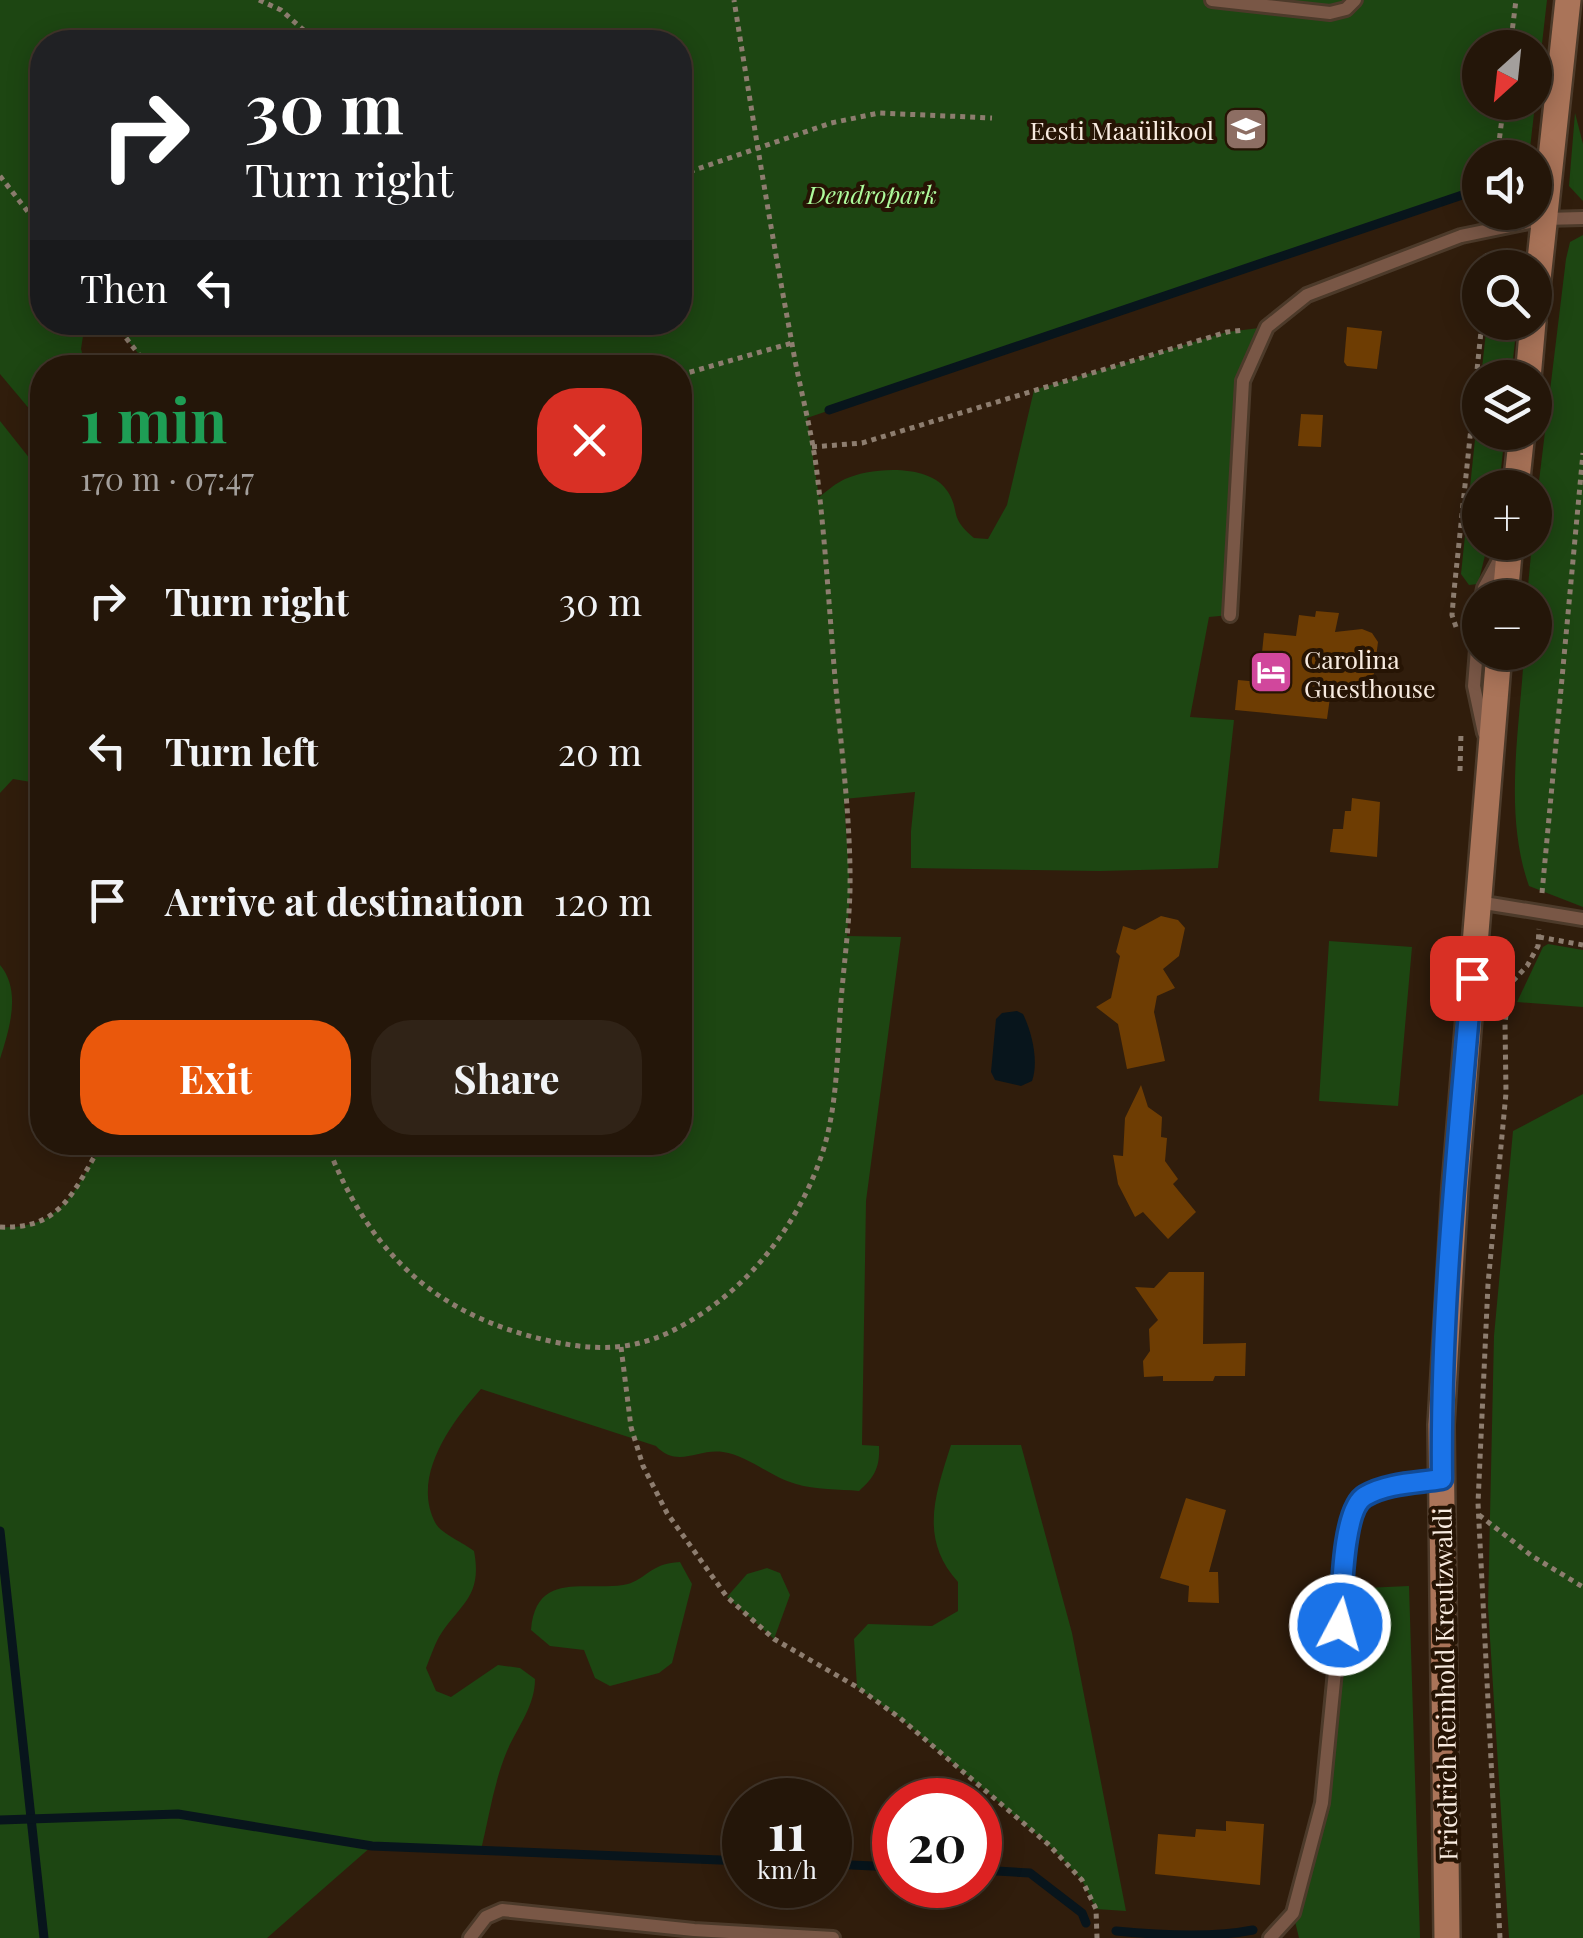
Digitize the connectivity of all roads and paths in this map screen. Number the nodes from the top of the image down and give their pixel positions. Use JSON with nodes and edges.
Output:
{"nodes":[{"id":1,"x":259,"y":0,"type":"edge"},
{"id":2,"x":734,"y":0,"type":"edge"},
{"id":3,"x":1212,"y":0,"type":"edge"},
{"id":4,"x":1355,"y":0,"type":"edge"},
{"id":5,"x":1516,"y":0,"type":"edge"},
{"id":6,"x":1568,"y":0,"type":"edge"},
{"id":7,"x":304,"y":30,"type":"edge"},
{"id":8,"x":1512,"y":30,"type":"edge"},
{"id":9,"x":992,"y":118,"type":"dead end"},
{"id":10,"x":758,"y":146,"type":"junction"},
{"id":11,"x":1552,"y":146,"type":"edge"},
{"id":12,"x":692,"y":171,"type":"edge"},
{"id":13,"x":0,"y":176,"type":"edge"},
{"id":14,"x":30,"y":215,"type":"edge"},
{"id":15,"x":1583,"y":218,"type":"edge"},
{"id":16,"x":1552,"y":219,"type":"edge"},
{"id":17,"x":1490,"y":230,"type":"edge"},
{"id":18,"x":1267,"y":327,"type":"junction"},
{"id":19,"x":124,"y":335,"type":"edge"},
{"id":20,"x":792,"y":343,"type":"junction"},
{"id":21,"x":140,"y":355,"type":"edge"},
{"id":22,"x":692,"y":371,"type":"edge"},
{"id":23,"x":812,"y":447,"type":"junction"},
{"id":24,"x":1583,"y":452,"type":"edge"},
{"id":25,"x":1230,"y":616,"type":"dead end"},
{"id":26,"x":1475,"y":670,"type":"edge"},
{"id":27,"x":1497,"y":670,"type":"edge"},
{"id":28,"x":1489,"y":759,"type":"junction"},
{"id":29,"x":1478,"y":902,"type":"junction"},
{"id":30,"x":1541,"y":910,"type":"junction"},
{"id":31,"x":1583,"y":919,"type":"edge"},
{"id":32,"x":1539,"y":937,"type":"junction"},
{"id":33,"x":1583,"y":945,"type":"edge"},
{"id":34,"x":95,"y":1155,"type":"edge"},
{"id":35,"x":331,"y":1155,"type":"edge"},
{"id":36,"x":0,"y":1227,"type":"edge"},
{"id":37,"x":621,"y":1347,"type":"junction"},
{"id":38,"x":1442,"y":1479,"type":"junction"},
{"id":39,"x":1478,"y":1514,"type":"junction"},
{"id":40,"x":1583,"y":1587,"type":"edge"},
{"id":41,"x":470,"y":1938,"type":"edge"},
{"id":42,"x":833,"y":1938,"type":"edge"},
{"id":43,"x":1097,"y":1938,"type":"edge"},
{"id":44,"x":1270,"y":1938,"type":"edge"},
{"id":45,"x":1447,"y":1938,"type":"edge"},
{"id":46,"x":1500,"y":1938,"type":"edge"}],
"edges":[{"from":1,"to":7,"type":"path"},
{"from":2,"to":10,"type":"path"},
{"from":3,"to":4,"type":"lane"},
{"from":5,"to":8,"type":"path"},
{"from":6,"to":11,"type":"main road"},
{"from":9,"to":10,"type":"path"},
{"from":10,"to":12,"type":"path"},
{"from":10,"to":20,"type":"path"},
{"from":13,"to":14,"type":"path"},
{"from":15,"to":16,"type":"lane"},
{"from":17,"to":18,"type":"lane"},
{"from":18,"to":23,"type":"path"},
{"from":18,"to":25,"type":"lane"},
{"from":19,"to":21,"type":"path"},
{"from":20,"to":22,"type":"path"},
{"from":20,"to":23,"type":"path"},
{"from":23,"to":37,"type":"path"},
{"from":24,"to":30,"type":"path"},
{"from":26,"to":28,"type":"lane"},
{"from":27,"to":28,"type":"main road","name":"Friedrich Reinhold Kreutzwaldi"},
{"from":28,"to":29,"type":"main road","name":"Friedrich Reinhold Kreutzwaldi"},
{"from":29,"to":30,"type":"lane"},
{"from":29,"to":38,"type":"main road","name":"Friedrich Reinhold Kreutzwaldi"},
{"from":30,"to":31,"type":"lane"},
{"from":30,"to":32,"type":"path"},
{"from":32,"to":33,"type":"path"},
{"from":32,"to":39,"type":"path"},
{"from":34,"to":36,"type":"path"},
{"from":35,"to":37,"type":"path"},
{"from":37,"to":43,"type":"path"},
{"from":38,"to":44,"type":"lane"},
{"from":38,"to":45,"type":"main road","name":"Friedrich Reinhold Kreutzwaldi"},
{"from":39,"to":40,"type":"path"},
{"from":39,"to":46,"type":"path"},
{"from":41,"to":42,"type":"lane"}]}
